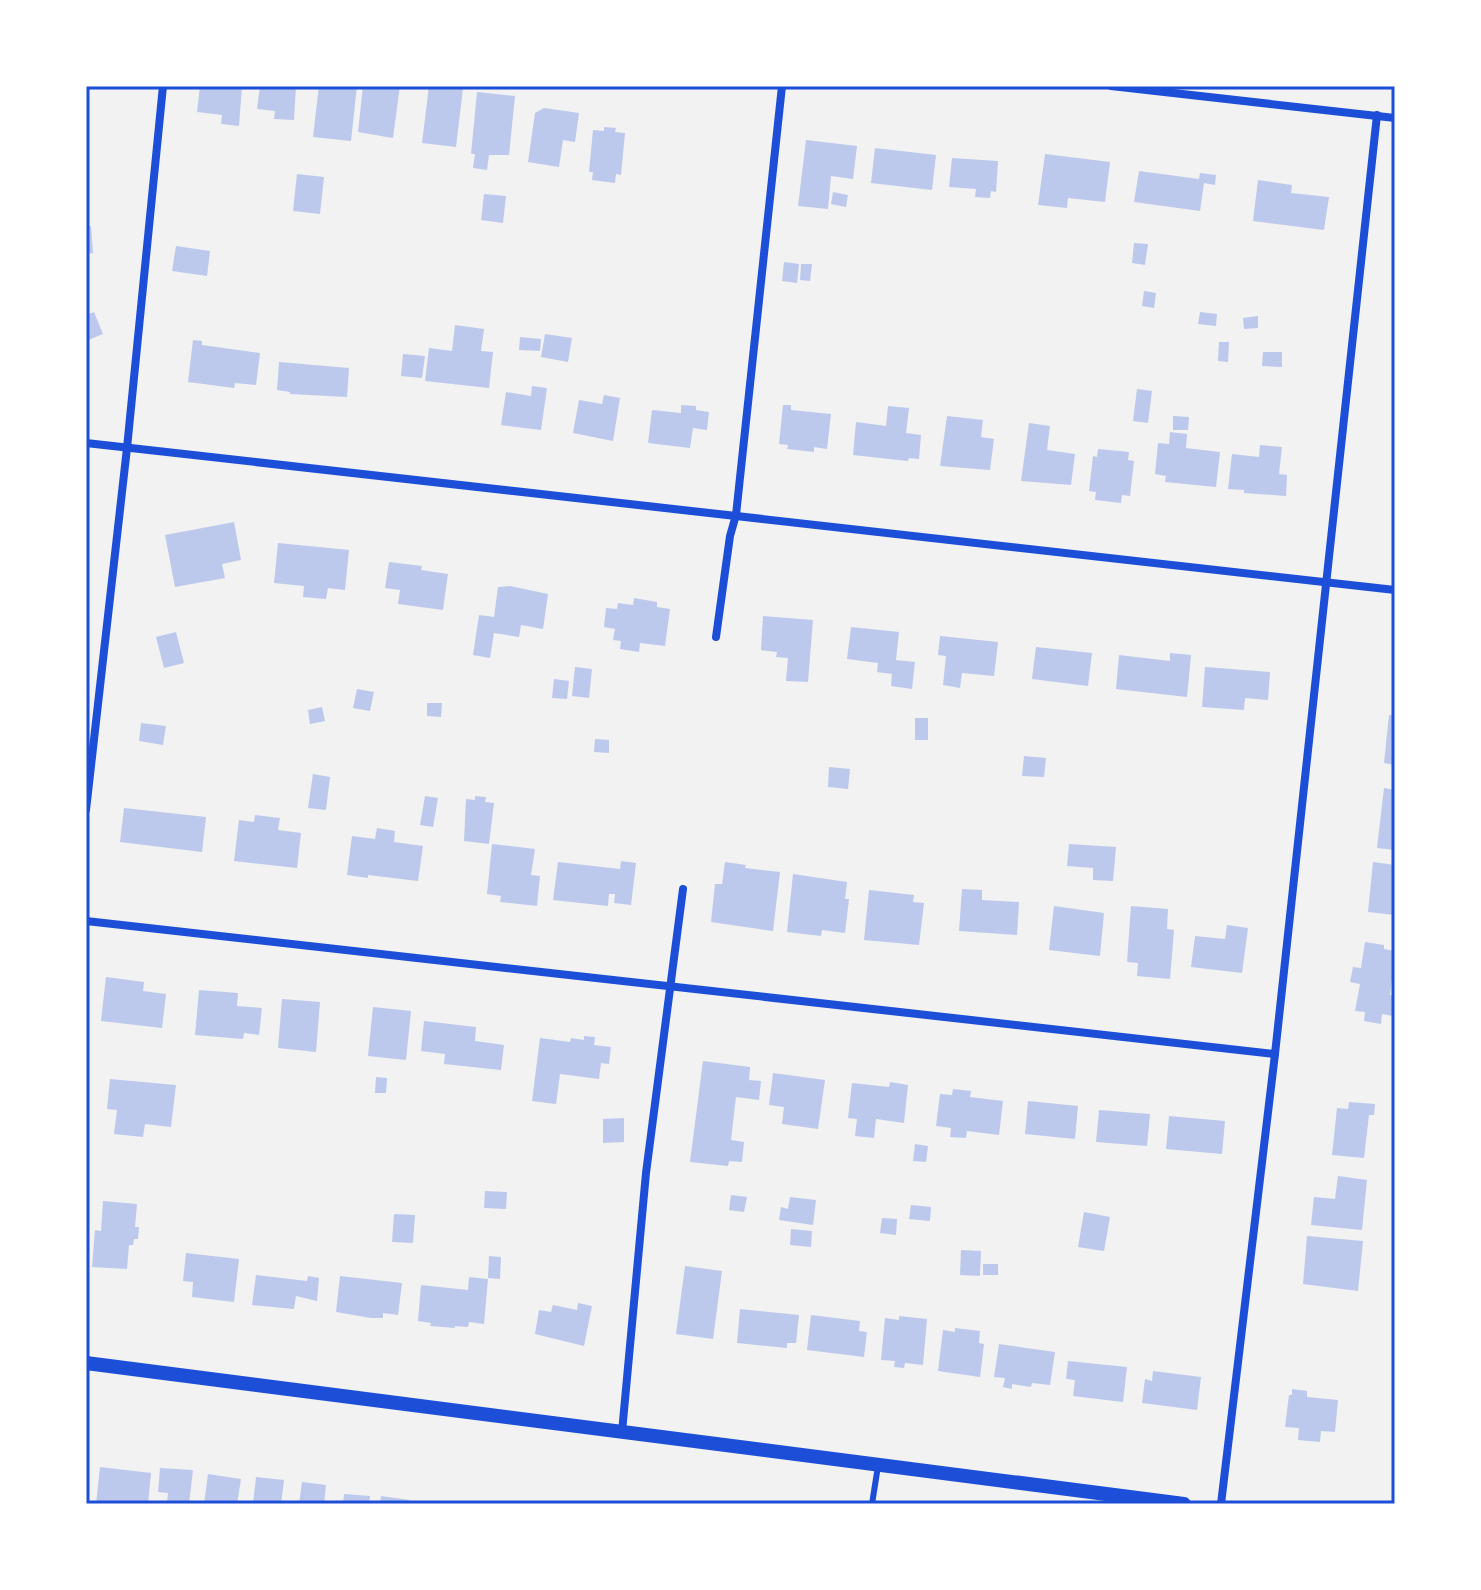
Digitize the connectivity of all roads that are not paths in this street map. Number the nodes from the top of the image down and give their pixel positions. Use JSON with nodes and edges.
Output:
{"nodes":[{"id":1,"x":163,"y":86,"type":"edge"},
{"id":2,"x":782,"y":86,"type":"edge"},
{"id":3,"x":1111,"y":86,"type":"edge"},
{"id":4,"x":1377,"y":115,"type":"junction"},
{"id":5,"x":1395,"y":118,"type":"edge"},
{"id":6,"x":86,"y":443,"type":"edge"},
{"id":7,"x":127,"y":448,"type":"junction"},
{"id":8,"x":736,"y":515,"type":"junction"},
{"id":9,"x":1327,"y":583,"type":"junction"},
{"id":10,"x":1395,"y":590,"type":"edge"},
{"id":11,"x":716,"y":637,"type":"dead end"},
{"id":12,"x":86,"y":810,"type":"edge"},
{"id":13,"x":683,"y":889,"type":"dead end"},
{"id":14,"x":86,"y":921,"type":"edge"},
{"id":15,"x":671,"y":987,"type":"junction"},
{"id":16,"x":1275,"y":1054,"type":"junction"},
{"id":17,"x":86,"y":1363,"type":"edge"},
{"id":18,"x":622,"y":1432,"type":"junction"},
{"id":19,"x":878,"y":1466,"type":"junction"},
{"id":20,"x":872,"y":1504,"type":"edge"},
{"id":21,"x":1184,"y":1504,"type":"edge"},
{"id":22,"x":1221,"y":1504,"type":"edge"}],
"edges":[{"from":1,"to":7,"type":"street"},
{"from":2,"to":8,"type":"street"},
{"from":3,"to":4,"type":"street"},
{"from":4,"to":5,"type":"street"},
{"from":4,"to":9,"type":"street"},
{"from":6,"to":7,"type":"street"},
{"from":7,"to":8,"type":"street"},
{"from":7,"to":12,"type":"street"},
{"from":8,"to":9,"type":"street"},
{"from":8,"to":11,"type":"street"},
{"from":9,"to":10,"type":"street"},
{"from":9,"to":16,"type":"street"},
{"from":13,"to":15,"type":"street"},
{"from":14,"to":15,"type":"street"},
{"from":15,"to":16,"type":"street"},
{"from":15,"to":18,"type":"street"},
{"from":16,"to":22,"type":"street"},
{"from":17,"to":18,"type":"street"},
{"from":18,"to":19,"type":"street"},
{"from":19,"to":20,"type":"lane"},
{"from":19,"to":21,"type":"street"}]}
